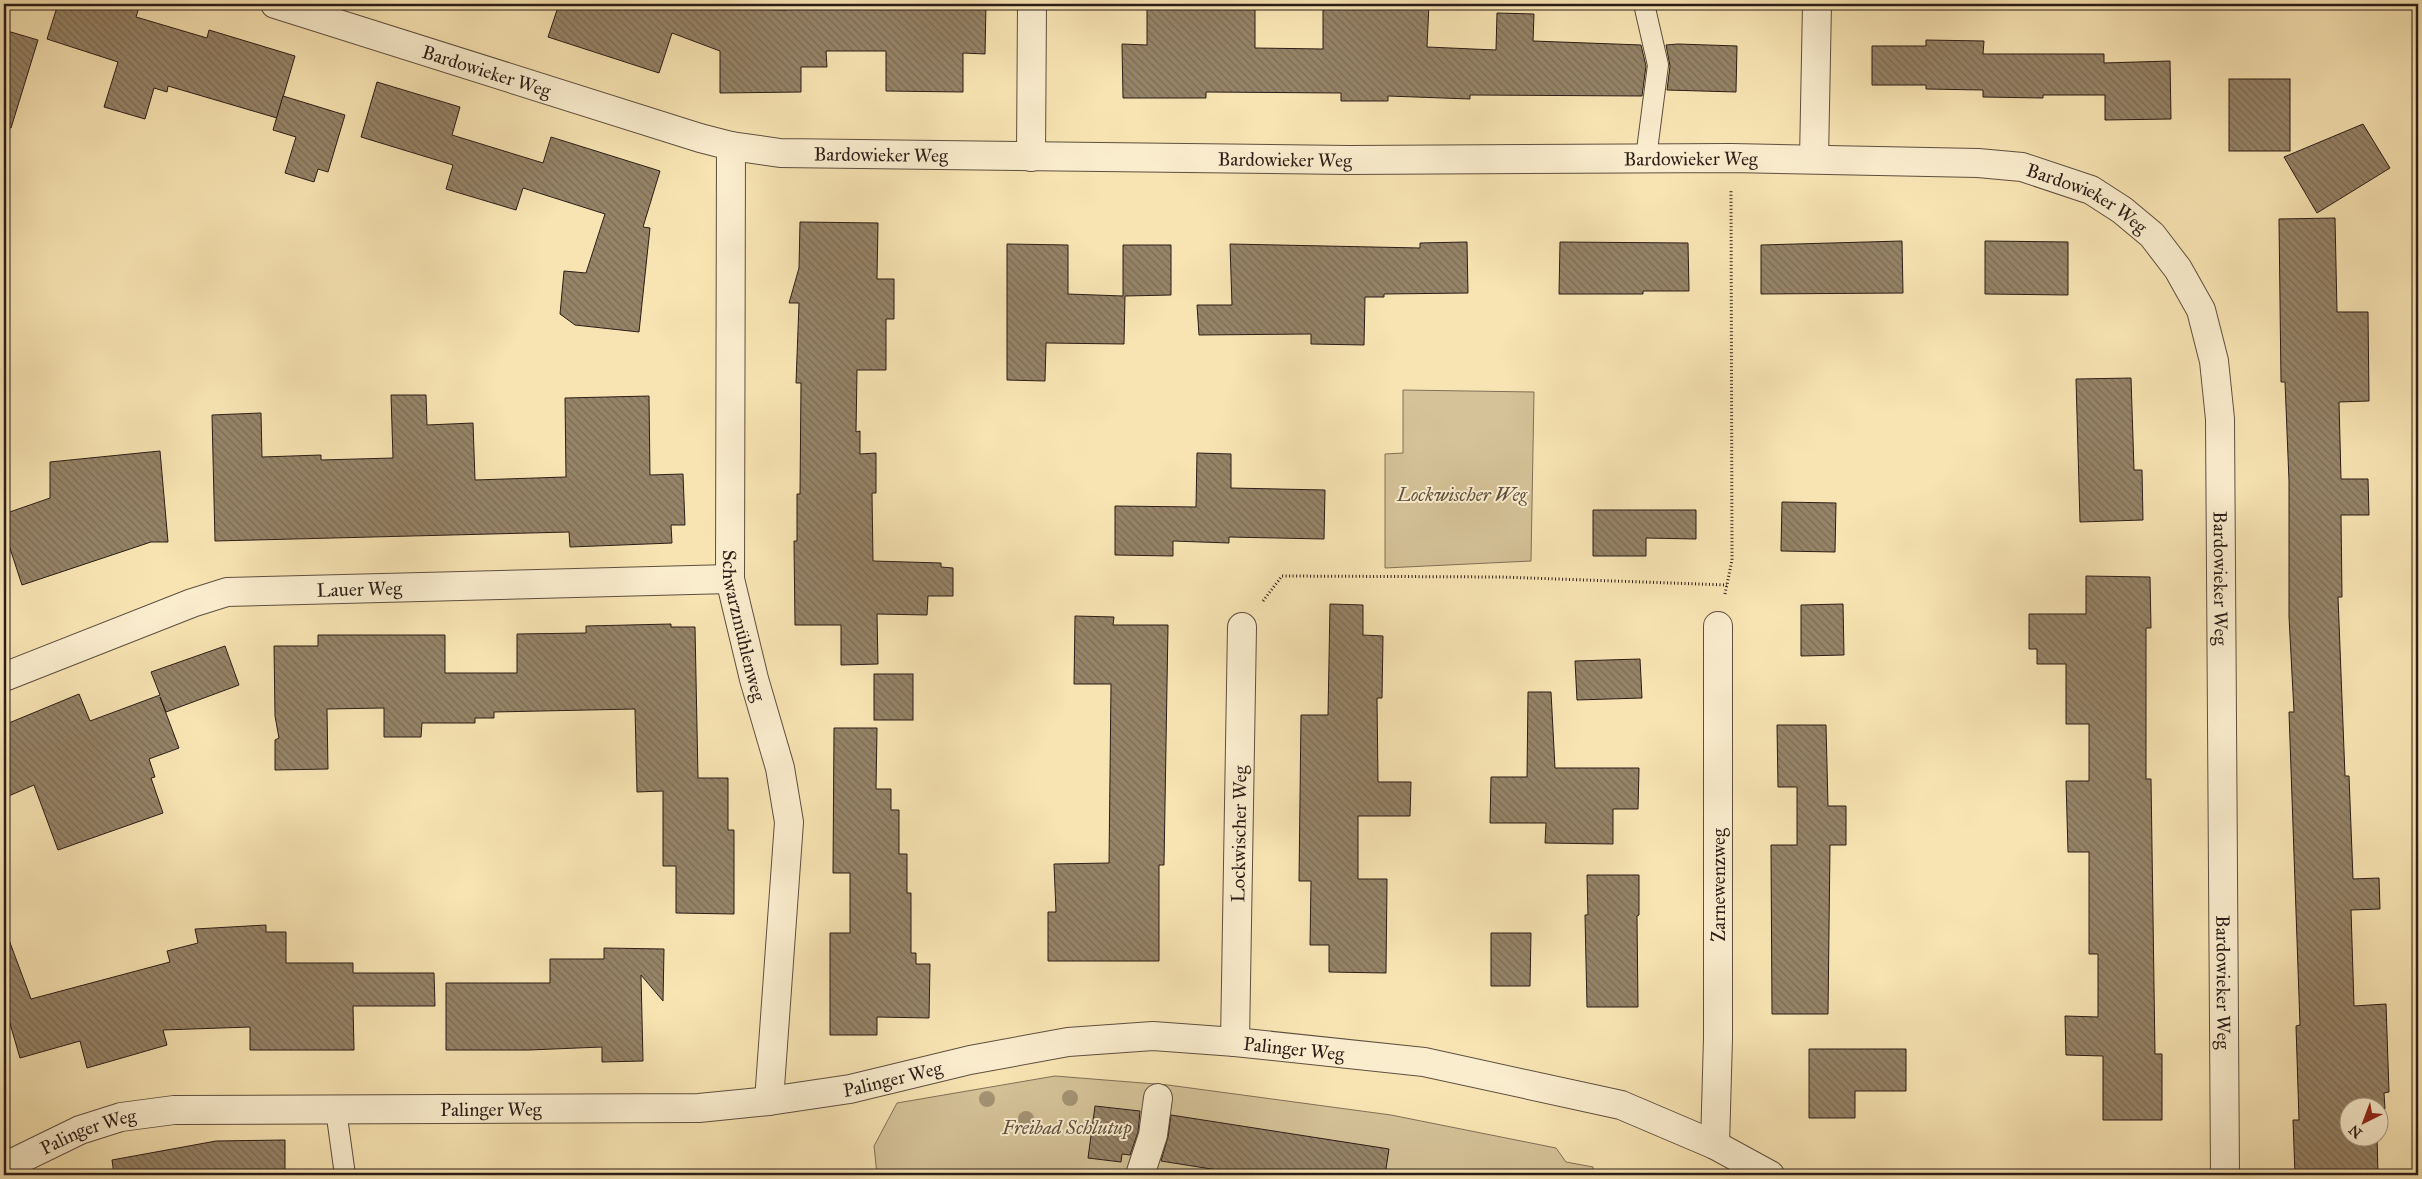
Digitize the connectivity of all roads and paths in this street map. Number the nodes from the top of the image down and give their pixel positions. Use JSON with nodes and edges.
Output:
{"nodes":[{"id":1,"x":275,"y":4,"type":"edge"},
{"id":2,"x":1032,"y":4,"type":"edge"},
{"id":3,"x":1644,"y":4,"type":"edge"},
{"id":4,"x":1817,"y":4,"type":"edge"},
{"id":5,"x":731,"y":146,"type":"junction"},
{"id":6,"x":1031,"y":157,"type":"junction"},
{"id":7,"x":1646,"y":158,"type":"junction"},
{"id":8,"x":1731,"y":158,"type":"junction"},
{"id":9,"x":1814,"y":159,"type":"junction"},
{"id":10,"x":730,"y":579,"type":"junction"},
{"id":11,"x":1727,"y":584,"type":"junction"},
{"id":12,"x":1718,"y":626,"type":"joint"},
{"id":13,"x":1242,"y":627,"type":"joint"},
{"id":14,"x":4,"y":677,"type":"edge"},
{"id":15,"x":1235,"y":1042,"type":"junction"},
{"id":16,"x":1158,"y":1098,"type":"dead end"},
{"id":17,"x":770,"y":1101,"type":"junction"},
{"id":18,"x":336,"y":1110,"type":"junction"},
{"id":19,"x":1715,"y":1145,"type":"junction"},
{"id":20,"x":4,"y":1167,"type":"edge"},
{"id":21,"x":345,"y":1175,"type":"edge"},
{"id":22,"x":1140,"y":1175,"type":"edge"},
{"id":23,"x":1770,"y":1175,"type":"edge"},
{"id":24,"x":2225,"y":1175,"type":"edge"}],
"edges":[{"from":1,"to":5,"type":"street","name":"Bardowieker Weg"},
{"from":2,"to":6,"type":"street"},
{"from":3,"to":7,"type":"lane"},
{"from":4,"to":9,"type":"street"},
{"from":5,"to":6,"type":"street","name":"Bardowieker Weg"},
{"from":5,"to":10,"type":"street","name":"Schwarzmühlenweg"},
{"from":6,"to":7,"type":"street","name":"Bardowieker Weg"},
{"from":7,"to":8,"type":"street","name":"Bardowieker Weg"},
{"from":8,"to":9,"type":"street","name":"Bardowieker Weg"},
{"from":8,"to":11,"type":"path"},
{"from":9,"to":24,"type":"street","name":"Bardowieker Weg"},
{"from":10,"to":14,"type":"street","name":"Lauer Weg"},
{"from":10,"to":17,"type":"street","name":"Schwarzmühlenweg"},
{"from":11,"to":12,"type":"path"},
{"from":11,"to":13,"type":"path"},
{"from":12,"to":19,"type":"street","name":"Zarnewenzweg"},
{"from":13,"to":15,"type":"street","name":"Lockwischer Weg"},
{"from":15,"to":17,"type":"street","name":"Palinger Weg"},
{"from":15,"to":19,"type":"street","name":"Palinger Weg"},
{"from":16,"to":22,"type":"street"},
{"from":17,"to":18,"type":"street","name":"Palinger Weg"},
{"from":18,"to":20,"type":"street","name":"Palinger Weg"},
{"from":18,"to":21,"type":"lane"},
{"from":19,"to":23,"type":"street","name":"Palinger Weg"}]}
